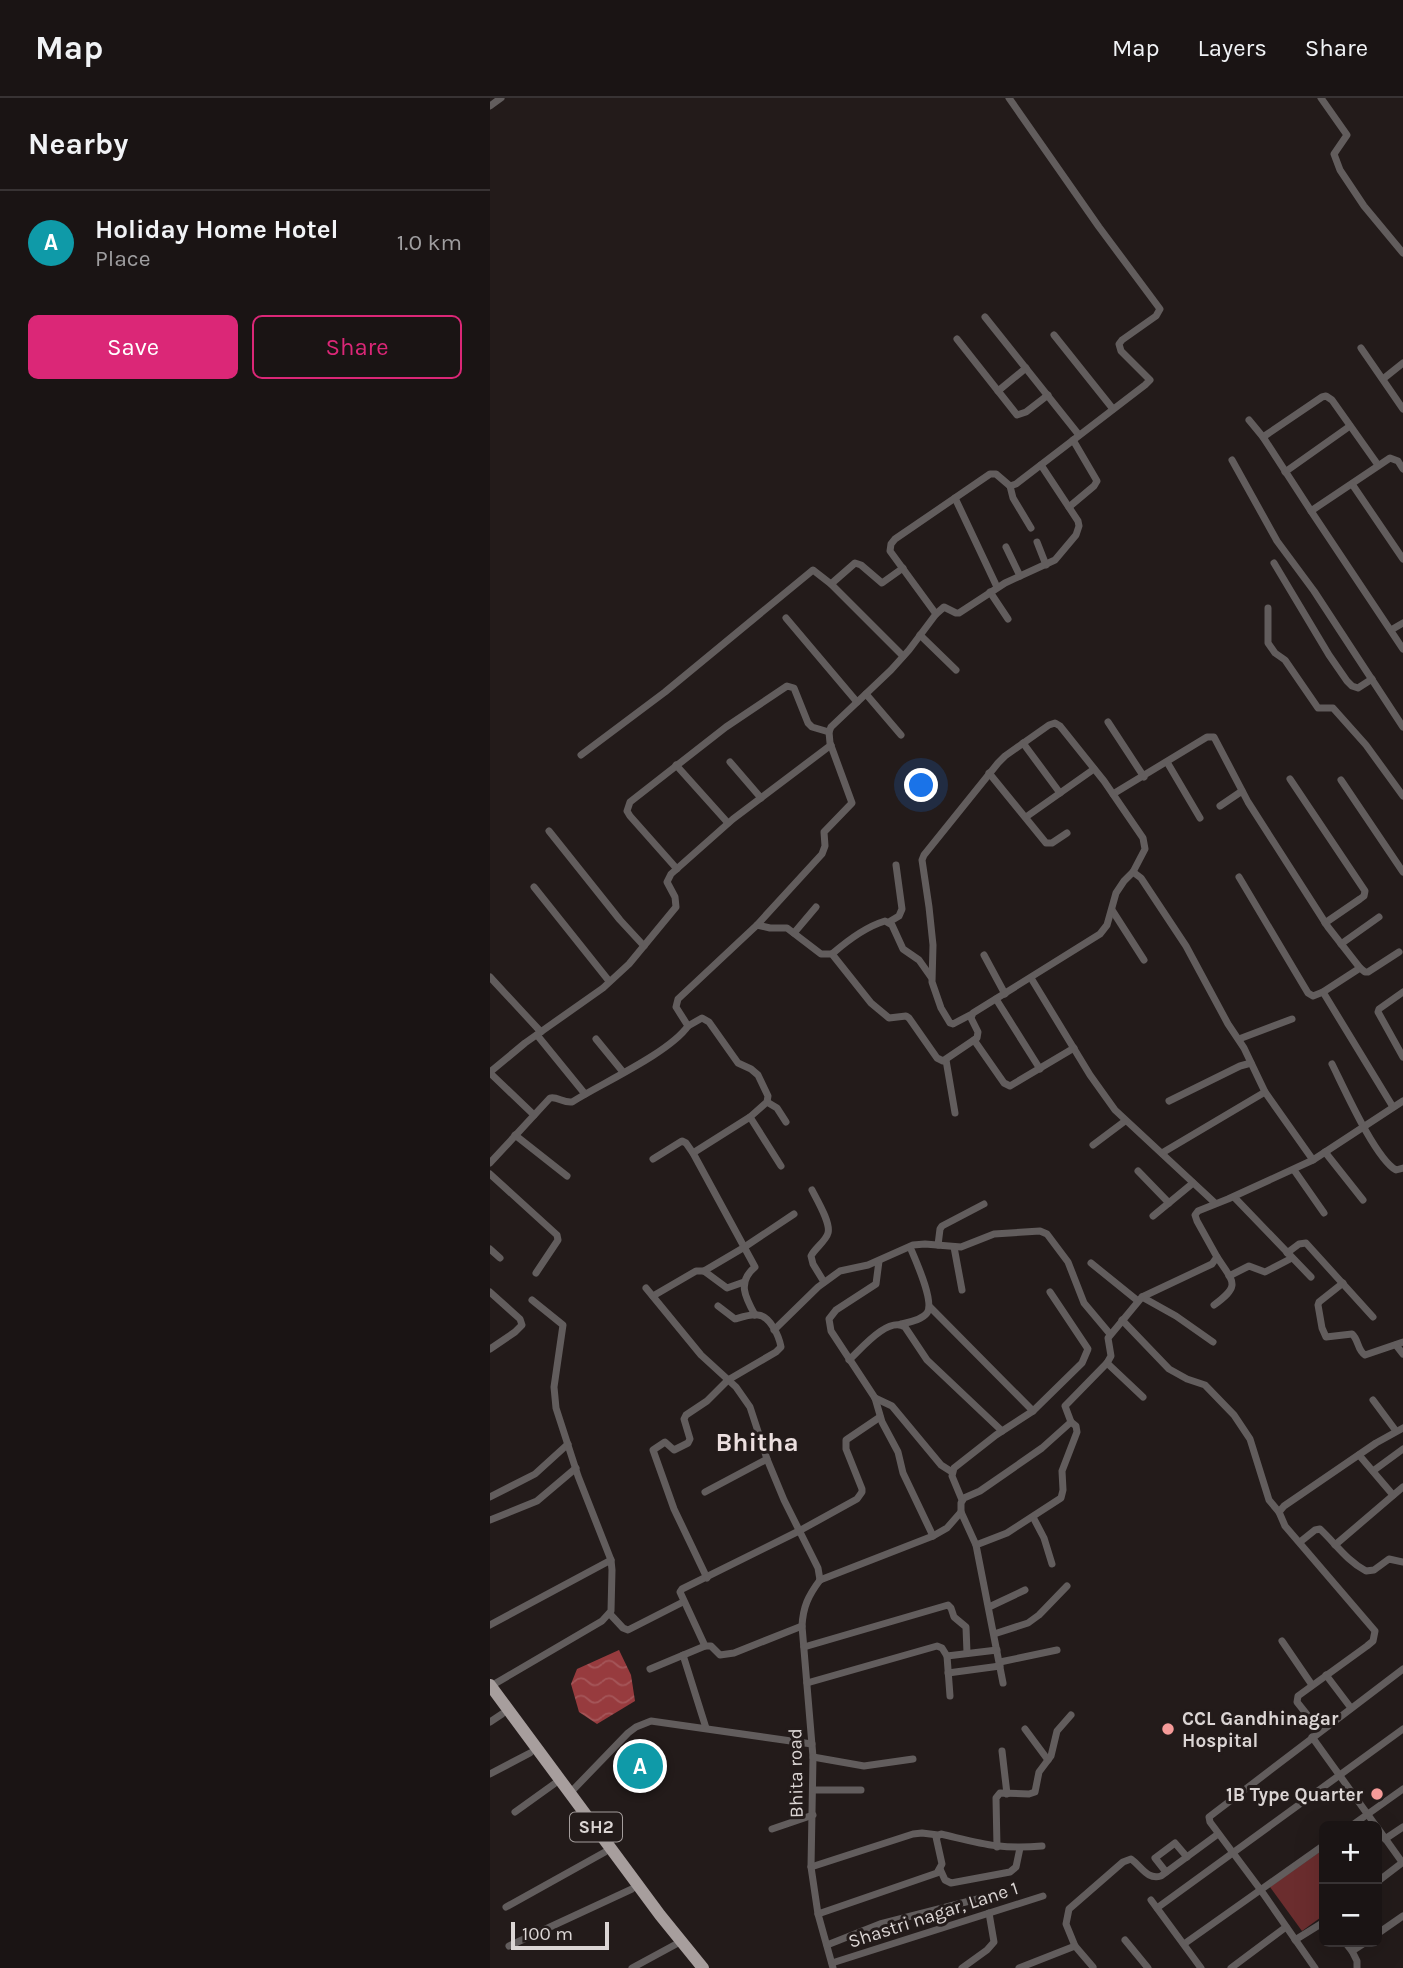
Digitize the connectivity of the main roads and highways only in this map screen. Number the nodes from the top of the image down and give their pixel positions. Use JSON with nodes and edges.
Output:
{"nodes":[{"id":1,"x":490,"y":1685,"type":"edge"},
{"id":2,"x":490,"y":1696,"type":"edge"},
{"id":3,"x":596,"y":1833,"type":"junction"},
{"id":4,"x":677,"y":1943,"type":"junction"},
{"id":5,"x":693,"y":1968,"type":"edge"},
{"id":6,"x":703,"y":1968,"type":"edge"}],
"edges":[{"from":1,"to":3,"type":"main road","number":"SH2"},
{"from":2,"to":3,"type":"main road","number":"SH2"},
{"from":3,"to":4,"type":"main road","number":"SH2"},
{"from":3,"to":4,"type":"main road","number":"SH2"},
{"from":4,"to":5,"type":"main road","number":"SH2"},
{"from":4,"to":6,"type":"main road","number":"SH2"}]}
